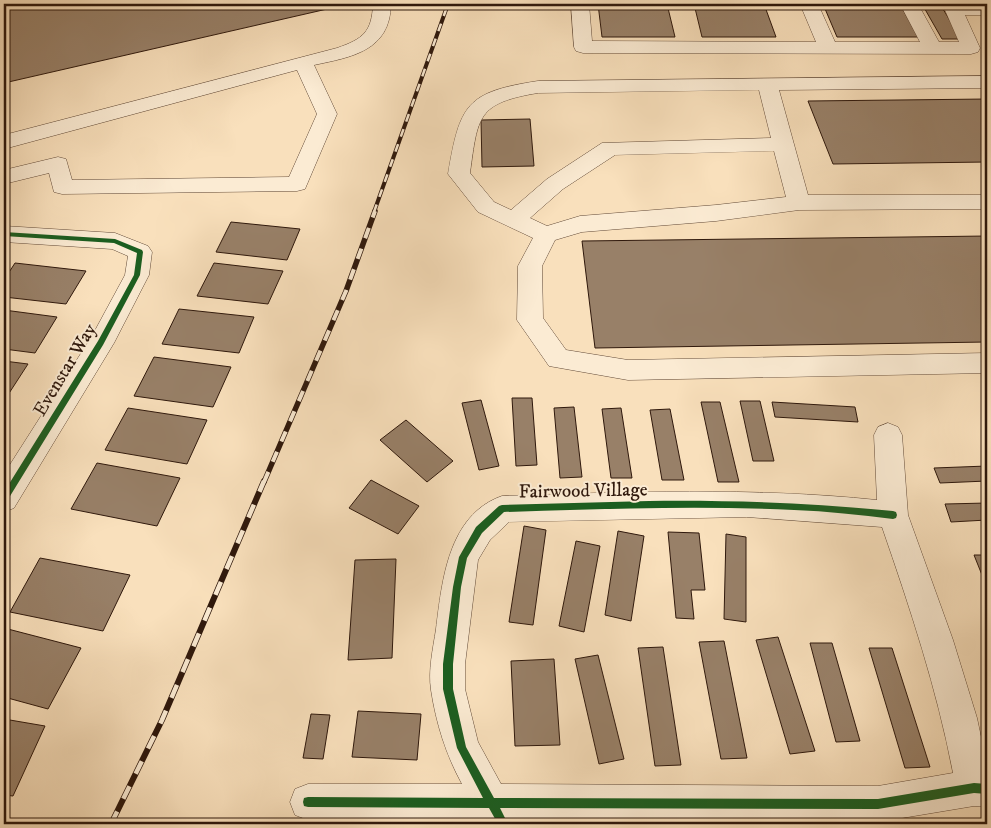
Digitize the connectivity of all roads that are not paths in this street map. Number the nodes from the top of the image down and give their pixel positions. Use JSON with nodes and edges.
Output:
{"nodes":[{"id":1,"x":382,"y":4,"type":"edge"},
{"id":2,"x":580,"y":4,"type":"edge"},
{"id":3,"x":809,"y":4,"type":"edge"},
{"id":4,"x":909,"y":4,"type":"edge"},
{"id":5,"x":952,"y":7,"type":"edge"},
{"id":6,"x":987,"y":10,"type":"edge"},
{"id":7,"x":828,"y":48,"type":"junction"},
{"id":8,"x":933,"y":48,"type":"junction"},
{"id":9,"x":303,"y":62,"type":"junction"},
{"id":10,"x":987,"y":82,"type":"edge"},
{"id":11,"x":767,"y":84,"type":"junction"},
{"id":12,"x":4,"y":142,"type":"edge"},
{"id":13,"x":782,"y":144,"type":"junction"},
{"id":14,"x":4,"y":177,"type":"edge"},
{"id":15,"x":799,"y":202,"type":"junction"},
{"id":16,"x":987,"y":202,"type":"edge"},
{"id":17,"x":514,"y":220,"type":"junction"},
{"id":18,"x":4,"y":234,"type":"edge"},
{"id":19,"x":546,"y":235,"type":"junction"},
{"id":20,"x":987,"y":363,"type":"edge"},
{"id":21,"x":888,"y":436,"type":"dead end"},
{"id":22,"x":4,"y":499,"type":"edge"},
{"id":23,"x":893,"y":515,"type":"junction"},
{"id":24,"x":981,"y":788,"type":"edge"},
{"id":25,"x":308,"y":802,"type":"dead end"},
{"id":26,"x":497,"y":814,"type":"edge"},
{"id":27,"x":880,"y":814,"type":"edge"}],
"edges":[{"from":1,"to":9,"type":"street"},
{"from":2,"to":7,"type":"street"},
{"from":3,"to":7,"type":"street"},
{"from":4,"to":8,"type":"street"},
{"from":5,"to":6,"type":"street"},
{"from":5,"to":8,"type":"street"},
{"from":7,"to":8,"type":"street"},
{"from":9,"to":12,"type":"street"},
{"from":9,"to":14,"type":"street"},
{"from":10,"to":11,"type":"street"},
{"from":11,"to":13,"type":"street"},
{"from":11,"to":17,"type":"street"},
{"from":13,"to":15,"type":"street"},
{"from":13,"to":17,"type":"street"},
{"from":15,"to":16,"type":"street"},
{"from":15,"to":19,"type":"street"},
{"from":17,"to":19,"type":"street"},
{"from":18,"to":22,"type":"street","name":"Evenstar Way"},
{"from":19,"to":20,"type":"street"},
{"from":21,"to":23,"type":"street"},
{"from":23,"to":24,"type":"street"},
{"from":23,"to":26,"type":"street","name":"Fairwood Village"},
{"from":24,"to":27,"type":"street"},
{"from":25,"to":26,"type":"street"},
{"from":26,"to":27,"type":"street"}]}
